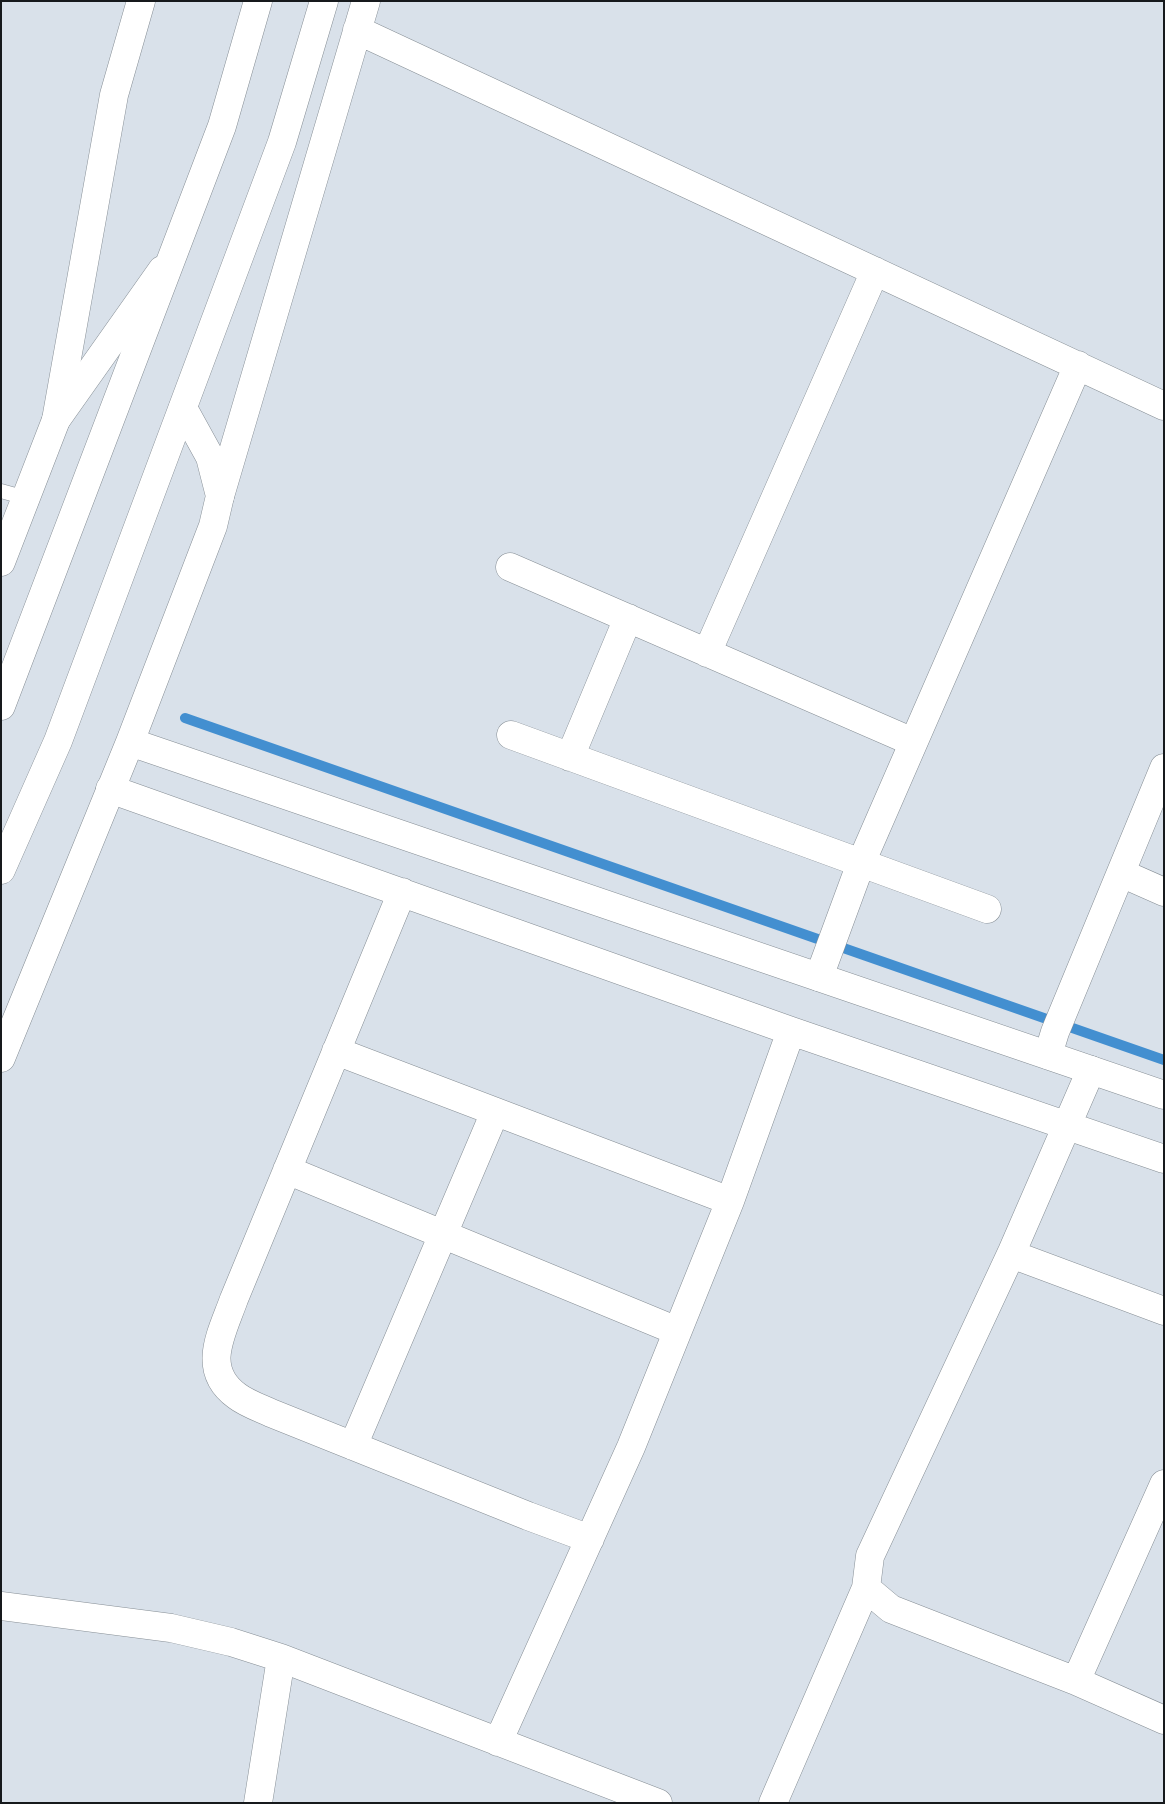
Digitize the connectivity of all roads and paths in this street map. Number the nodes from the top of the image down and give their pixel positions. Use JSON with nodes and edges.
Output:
{"nodes":[{"id":1,"x":141,"y":1,"type":"edge"},
{"id":2,"x":258,"y":1,"type":"edge"},
{"id":3,"x":324,"y":1,"type":"edge"},
{"id":4,"x":366,"y":1,"type":"edge"},
{"id":5,"x":358,"y":30,"type":"junction"},
{"id":6,"x":173,"y":254,"type":"junction"},
{"id":7,"x":875,"y":271,"type":"junction"},
{"id":8,"x":1078,"y":365,"type":"junction"},
{"id":9,"x":1164,"y":406,"type":"edge"},
{"id":10,"x":183,"y":408,"type":"junction"},
{"id":11,"x":56,"y":420,"type":"junction"},
{"id":12,"x":14,"y":494,"type":"edge"},
{"id":13,"x":220,"y":496,"type":"junction"},
{"id":14,"x":1,"y":562,"type":"edge"},
{"id":15,"x":510,"y":567,"type":"dead end"},
{"id":16,"x":628,"y":618,"type":"junction"},
{"id":17,"x":707,"y":653,"type":"junction"},
{"id":18,"x":1,"y":706,"type":"edge"},
{"id":19,"x":511,"y":735,"type":"dead end"},
{"id":20,"x":130,"y":742,"type":"junction"},
{"id":21,"x":913,"y":742,"type":"junction"},
{"id":22,"x":570,"y":757,"type":"junction"},
{"id":23,"x":1164,"y":768,"type":"edge"},
{"id":24,"x":110,"y":789,"type":"junction"},
{"id":25,"x":862,"y":863,"type":"junction"},
{"id":26,"x":1,"y":870,"type":"edge"},
{"id":27,"x":1121,"y":873,"type":"junction"},
{"id":28,"x":402,"y":892,"type":"junction"},
{"id":29,"x":1164,"y":892,"type":"edge"},
{"id":30,"x":987,"y":909,"type":"dead end"},
{"id":31,"x":824,"y":965,"type":"junction"},
{"id":32,"x":791,"y":1031,"type":"junction"},
{"id":33,"x":1056,"y":1032,"type":"junction"},
{"id":34,"x":336,"y":1051,"type":"junction"},
{"id":35,"x":1,"y":1058,"type":"edge"},
{"id":36,"x":1091,"y":1070,"type":"junction"},
{"id":37,"x":1164,"y":1095,"type":"edge"},
{"id":38,"x":495,"y":1112,"type":"junction"},
{"id":39,"x":1067,"y":1124,"type":"junction"},
{"id":40,"x":1164,"y":1159,"type":"edge"},
{"id":41,"x":287,"y":1170,"type":"junction"},
{"id":42,"x":730,"y":1201,"type":"junction"},
{"id":43,"x":443,"y":1235,"type":"junction"},
{"id":44,"x":1011,"y":1254,"type":"junction"},
{"id":45,"x":1164,"y":1311,"type":"edge"},
{"id":46,"x":678,"y":1331,"type":"junction"},
{"id":47,"x":353,"y":1446,"type":"junction"},
{"id":48,"x":1164,"y":1484,"type":"edge"},
{"id":49,"x":590,"y":1539,"type":"junction"},
{"id":50,"x":866,"y":1588,"type":"junction"},
{"id":51,"x":1,"y":1606,"type":"edge"},
{"id":52,"x":281,"y":1658,"type":"junction"},
{"id":53,"x":1076,"y":1681,"type":"junction"},
{"id":54,"x":1164,"y":1720,"type":"edge"},
{"id":55,"x":498,"y":1742,"type":"junction"},
{"id":56,"x":258,"y":1803,"type":"edge"},
{"id":57,"x":658,"y":1803,"type":"edge"},
{"id":58,"x":773,"y":1803,"type":"edge"}],
"edges":[{"from":1,"to":11,"type":"main road"},
{"from":2,"to":6,"type":"main road"},
{"from":3,"to":10,"type":"main road"},
{"from":4,"to":5,"type":"main road"},
{"from":5,"to":7,"type":"main road"},
{"from":5,"to":13,"type":"main road"},
{"from":6,"to":11,"type":"main road"},
{"from":6,"to":18,"type":"main road"},
{"from":7,"to":8,"type":"main road"},
{"from":7,"to":17,"type":"main road"},
{"from":8,"to":9,"type":"main road"},
{"from":8,"to":21,"type":"main road"},
{"from":10,"to":13,"type":"main road"},
{"from":10,"to":26,"type":"main road"},
{"from":11,"to":12,"type":"main road"},
{"from":12,"to":14,"type":"main road"},
{"from":13,"to":20,"type":"main road"},
{"from":15,"to":16,"type":"main road"},
{"from":16,"to":17,"type":"main road"},
{"from":16,"to":22,"type":"main road"},
{"from":17,"to":21,"type":"main road"},
{"from":19,"to":22,"type":"main road"},
{"from":20,"to":24,"type":"main road"},
{"from":20,"to":31,"type":"main road"},
{"from":21,"to":25,"type":"main road"},
{"from":22,"to":25,"type":"main road"},
{"from":23,"to":27,"type":"main road"},
{"from":24,"to":28,"type":"main road"},
{"from":24,"to":35,"type":"main road"},
{"from":25,"to":30,"type":"main road"},
{"from":25,"to":31,"type":"main road"},
{"from":27,"to":29,"type":"main road"},
{"from":27,"to":33,"type":"main road"},
{"from":28,"to":32,"type":"main road"},
{"from":28,"to":34,"type":"main road"},
{"from":31,"to":33,"type":"main road"},
{"from":32,"to":39,"type":"main road"},
{"from":32,"to":42,"type":"main road"},
{"from":33,"to":36,"type":"main road"},
{"from":34,"to":38,"type":"main road"},
{"from":34,"to":41,"type":"main road"},
{"from":36,"to":37,"type":"main road"},
{"from":36,"to":39,"type":"main road"},
{"from":38,"to":42,"type":"main road"},
{"from":38,"to":43,"type":"main road"},
{"from":39,"to":40,"type":"main road"},
{"from":39,"to":44,"type":"main road"},
{"from":41,"to":43,"type":"main road"},
{"from":41,"to":47,"type":"main road"},
{"from":42,"to":46,"type":"main road"},
{"from":43,"to":46,"type":"main road"},
{"from":43,"to":47,"type":"main road"},
{"from":44,"to":45,"type":"main road"},
{"from":44,"to":50,"type":"main road"},
{"from":46,"to":49,"type":"main road"},
{"from":47,"to":49,"type":"main road"},
{"from":48,"to":53,"type":"main road"},
{"from":49,"to":55,"type":"main road"},
{"from":50,"to":53,"type":"main road"},
{"from":50,"to":58,"type":"main road"},
{"from":51,"to":52,"type":"main road"},
{"from":52,"to":55,"type":"main road"},
{"from":52,"to":56,"type":"main road"},
{"from":53,"to":54,"type":"main road"},
{"from":55,"to":57,"type":"main road"}]}
